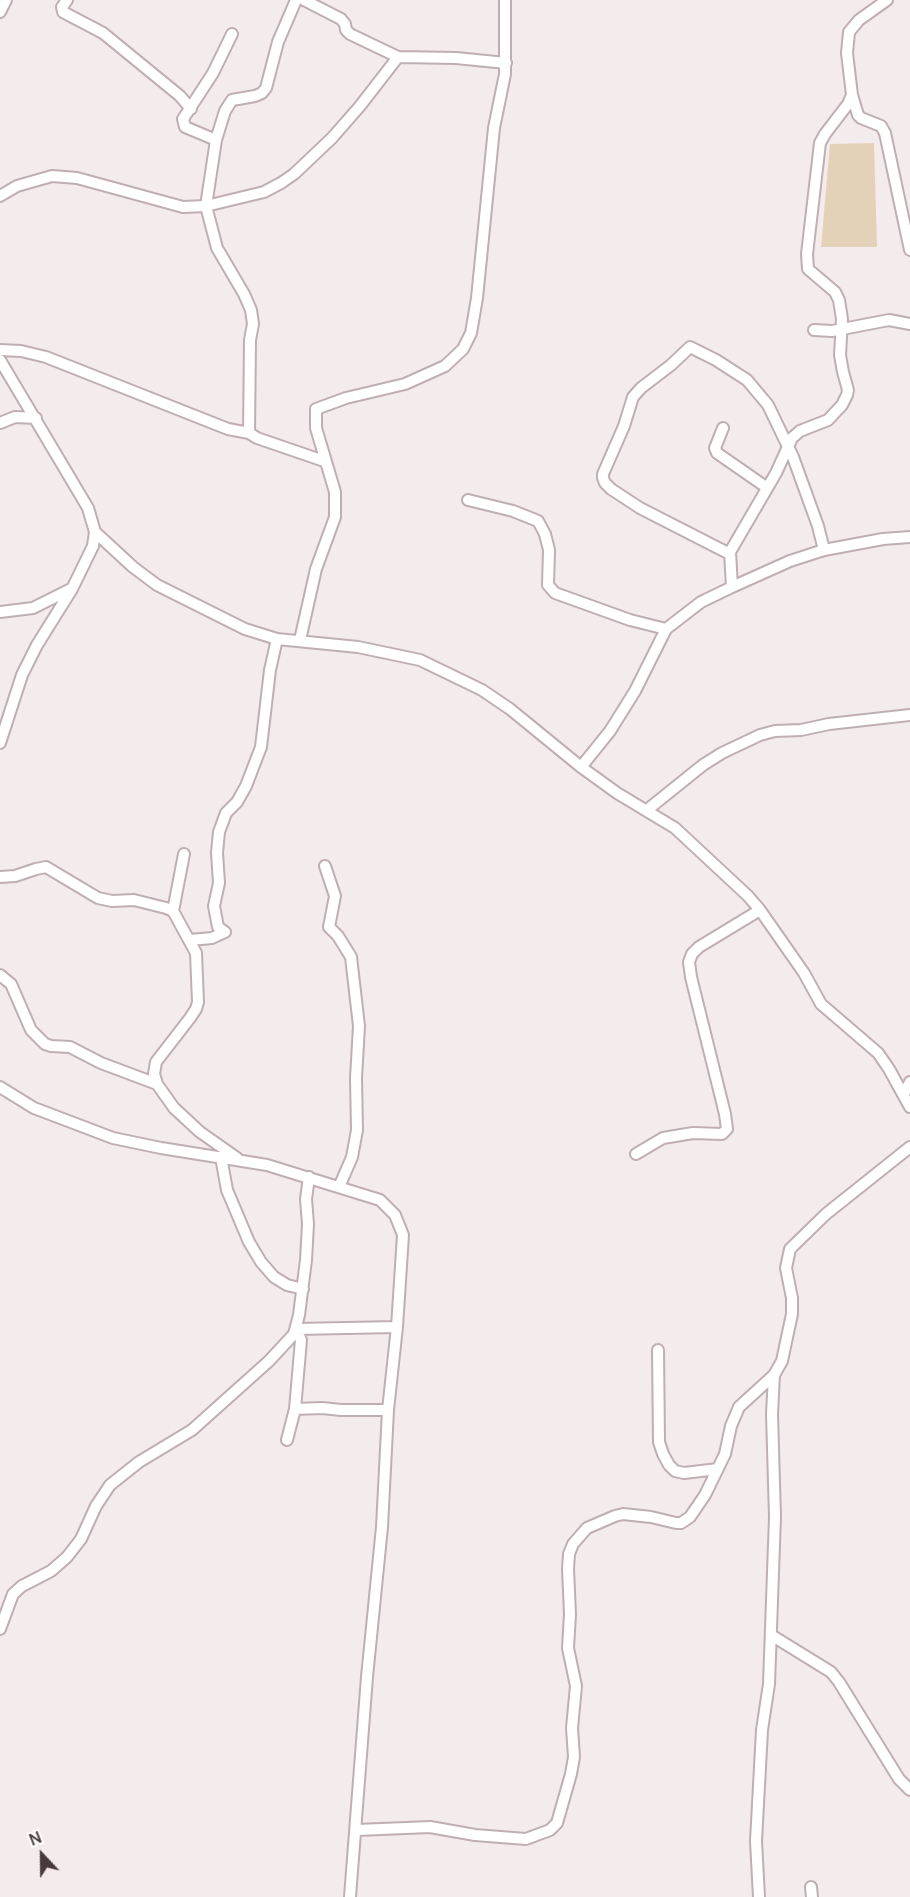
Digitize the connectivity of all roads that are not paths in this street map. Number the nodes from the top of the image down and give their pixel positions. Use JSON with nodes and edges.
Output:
{"nodes":[{"id":1,"x":6,"y":0,"type":"edge"},
{"id":2,"x":67,"y":0,"type":"edge"},
{"id":3,"x":296,"y":0,"type":"edge"},
{"id":4,"x":304,"y":0,"type":"edge"},
{"id":5,"x":505,"y":0,"type":"edge"},
{"id":6,"x":887,"y":0,"type":"edge"},
{"id":7,"x":0,"y":12,"type":"edge"},
{"id":8,"x":232,"y":34,"type":"dead end"},
{"id":9,"x":398,"y":57,"type":"junction"},
{"id":10,"x":506,"y":63,"type":"junction"},
{"id":11,"x":852,"y":95,"type":"junction"},
{"id":12,"x":191,"y":109,"type":"junction"},
{"id":13,"x":216,"y":140,"type":"junction"},
{"id":14,"x":0,"y":195,"type":"edge"},
{"id":15,"x":206,"y":206,"type":"junction"},
{"id":16,"x":910,"y":250,"type":"edge"},
{"id":17,"x":910,"y":324,"type":"edge"},
{"id":18,"x":841,"y":329,"type":"junction"},
{"id":19,"x":814,"y":330,"type":"dead end"},
{"id":20,"x":0,"y":350,"type":"edge"},
{"id":21,"x":0,"y":360,"type":"edge"},
{"id":22,"x":36,"y":418,"type":"junction"},
{"id":23,"x":0,"y":423,"type":"edge"},
{"id":24,"x":723,"y":428,"type":"dead end"},
{"id":25,"x":249,"y":433,"type":"junction"},
{"id":26,"x":788,"y":446,"type":"junction"},
{"id":27,"x":324,"y":461,"type":"junction"},
{"id":28,"x":766,"y":487,"type":"junction"},
{"id":29,"x":468,"y":500,"type":"dead end"},
{"id":30,"x":95,"y":532,"type":"junction"},
{"id":31,"x":910,"y":537,"type":"edge"},
{"id":32,"x":824,"y":550,"type":"junction"},
{"id":33,"x":730,"y":552,"type":"junction"},
{"id":34,"x":732,"y":587,"type":"junction"},
{"id":35,"x":72,"y":589,"type":"junction"},
{"id":36,"x":0,"y":612,"type":"edge"},
{"id":37,"x":666,"y":629,"type":"junction"},
{"id":38,"x":277,"y":639,"type":"junction"},
{"id":39,"x":300,"y":640,"type":"junction"},
{"id":40,"x":910,"y":715,"type":"edge"},
{"id":41,"x":2,"y":731,"type":"edge"},
{"id":42,"x":0,"y":743,"type":"edge"},
{"id":43,"x":581,"y":767,"type":"junction"},
{"id":44,"x":647,"y":810,"type":"junction"},
{"id":45,"x":184,"y":854,"type":"dead end"},
{"id":46,"x":325,"y":866,"type":"dead end"},
{"id":47,"x":0,"y":878,"type":"edge"},
{"id":48,"x":760,"y":910,"type":"junction"},
{"id":49,"x":173,"y":911,"type":"junction"},
{"id":50,"x":190,"y":940,"type":"junction"},
{"id":51,"x":0,"y":975,"type":"edge"},
{"id":52,"x":910,"y":1082,"type":"edge"},
{"id":53,"x":157,"y":1084,"type":"junction"},
{"id":54,"x":0,"y":1087,"type":"edge"},
{"id":55,"x":904,"y":1094,"type":"junction"},
{"id":56,"x":910,"y":1106,"type":"edge"},
{"id":57,"x":910,"y":1147,"type":"edge"},
{"id":58,"x":636,"y":1154,"type":"dead end"},
{"id":59,"x":221,"y":1157,"type":"junction"},
{"id":60,"x":238,"y":1159,"type":"junction"},
{"id":61,"x":309,"y":1177,"type":"junction"},
{"id":62,"x":339,"y":1187,"type":"junction"},
{"id":63,"x":303,"y":1289,"type":"junction"},
{"id":64,"x":397,"y":1327,"type":"junction"},
{"id":65,"x":296,"y":1329,"type":"junction"},
{"id":66,"x":658,"y":1350,"type":"dead end"},
{"id":67,"x":774,"y":1375,"type":"junction"},
{"id":68,"x":295,"y":1409,"type":"junction"},
{"id":69,"x":388,"y":1410,"type":"junction"},
{"id":70,"x":287,"y":1440,"type":"dead end"},
{"id":71,"x":718,"y":1468,"type":"junction"},
{"id":72,"x":0,"y":1629,"type":"edge"},
{"id":73,"x":771,"y":1635,"type":"junction"},
{"id":74,"x":910,"y":1790,"type":"edge"},
{"id":75,"x":357,"y":1830,"type":"junction"},
{"id":76,"x":350,"y":1897,"type":"edge"},
{"id":77,"x":759,"y":1897,"type":"edge"}],
"edges":[{"from":1,"to":7,"type":"street"},
{"from":2,"to":12,"type":"street"},
{"from":3,"to":13,"type":"street"},
{"from":4,"to":9,"type":"street"},
{"from":5,"to":10,"type":"street"},
{"from":6,"to":11,"type":"street"},
{"from":8,"to":12,"type":"street"},
{"from":9,"to":10,"type":"street"},
{"from":9,"to":15,"type":"street"},
{"from":10,"to":27,"type":"street"},
{"from":11,"to":16,"type":"street"},
{"from":11,"to":18,"type":"street"},
{"from":12,"to":13,"type":"street"},
{"from":13,"to":15,"type":"street"},
{"from":14,"to":15,"type":"street"},
{"from":15,"to":25,"type":"street"},
{"from":17,"to":18,"type":"street"},
{"from":18,"to":19,"type":"street"},
{"from":18,"to":26,"type":"street"},
{"from":20,"to":25,"type":"street"},
{"from":21,"to":22,"type":"street"},
{"from":22,"to":23,"type":"street"},
{"from":22,"to":30,"type":"street"},
{"from":24,"to":28,"type":"street"},
{"from":25,"to":27,"type":"street"},
{"from":26,"to":28,"type":"street"},
{"from":26,"to":32,"type":"street"},
{"from":26,"to":33,"type":"street"},
{"from":27,"to":39,"type":"street"},
{"from":28,"to":33,"type":"street"},
{"from":29,"to":37,"type":"street"},
{"from":30,"to":35,"type":"street"},
{"from":30,"to":38,"type":"street"},
{"from":31,"to":32,"type":"street"},
{"from":32,"to":34,"type":"street"},
{"from":33,"to":34,"type":"street"},
{"from":34,"to":37,"type":"street"},
{"from":35,"to":36,"type":"street"},
{"from":35,"to":41,"type":"street"},
{"from":37,"to":43,"type":"street"},
{"from":38,"to":39,"type":"street"},
{"from":38,"to":50,"type":"street"},
{"from":39,"to":43,"type":"street"},
{"from":40,"to":44,"type":"street"},
{"from":41,"to":42,"type":"street"},
{"from":43,"to":44,"type":"street"},
{"from":44,"to":48,"type":"street"},
{"from":45,"to":49,"type":"street"},
{"from":46,"to":62,"type":"street"},
{"from":47,"to":49,"type":"street"},
{"from":48,"to":55,"type":"street"},
{"from":48,"to":58,"type":"street"},
{"from":49,"to":50,"type":"street"},
{"from":50,"to":53,"type":"street"},
{"from":51,"to":53,"type":"street"},
{"from":52,"to":55,"type":"street"},
{"from":53,"to":60,"type":"street"},
{"from":54,"to":59,"type":"street"},
{"from":55,"to":56,"type":"street"},
{"from":57,"to":67,"type":"street"},
{"from":59,"to":60,"type":"street"},
{"from":59,"to":63,"type":"street"},
{"from":60,"to":61,"type":"street"},
{"from":61,"to":62,"type":"street"},
{"from":61,"to":63,"type":"street"},
{"from":62,"to":64,"type":"street"},
{"from":63,"to":65,"type":"street"},
{"from":64,"to":65,"type":"street"},
{"from":64,"to":69,"type":"street"},
{"from":65,"to":68,"type":"street"},
{"from":65,"to":72,"type":"street"},
{"from":66,"to":71,"type":"street"},
{"from":67,"to":71,"type":"street"},
{"from":67,"to":73,"type":"street"},
{"from":68,"to":69,"type":"street"},
{"from":68,"to":70,"type":"street"},
{"from":69,"to":75,"type":"street"},
{"from":71,"to":75,"type":"street"},
{"from":73,"to":74,"type":"street"},
{"from":73,"to":77,"type":"street"},
{"from":75,"to":76,"type":"street"}]}
